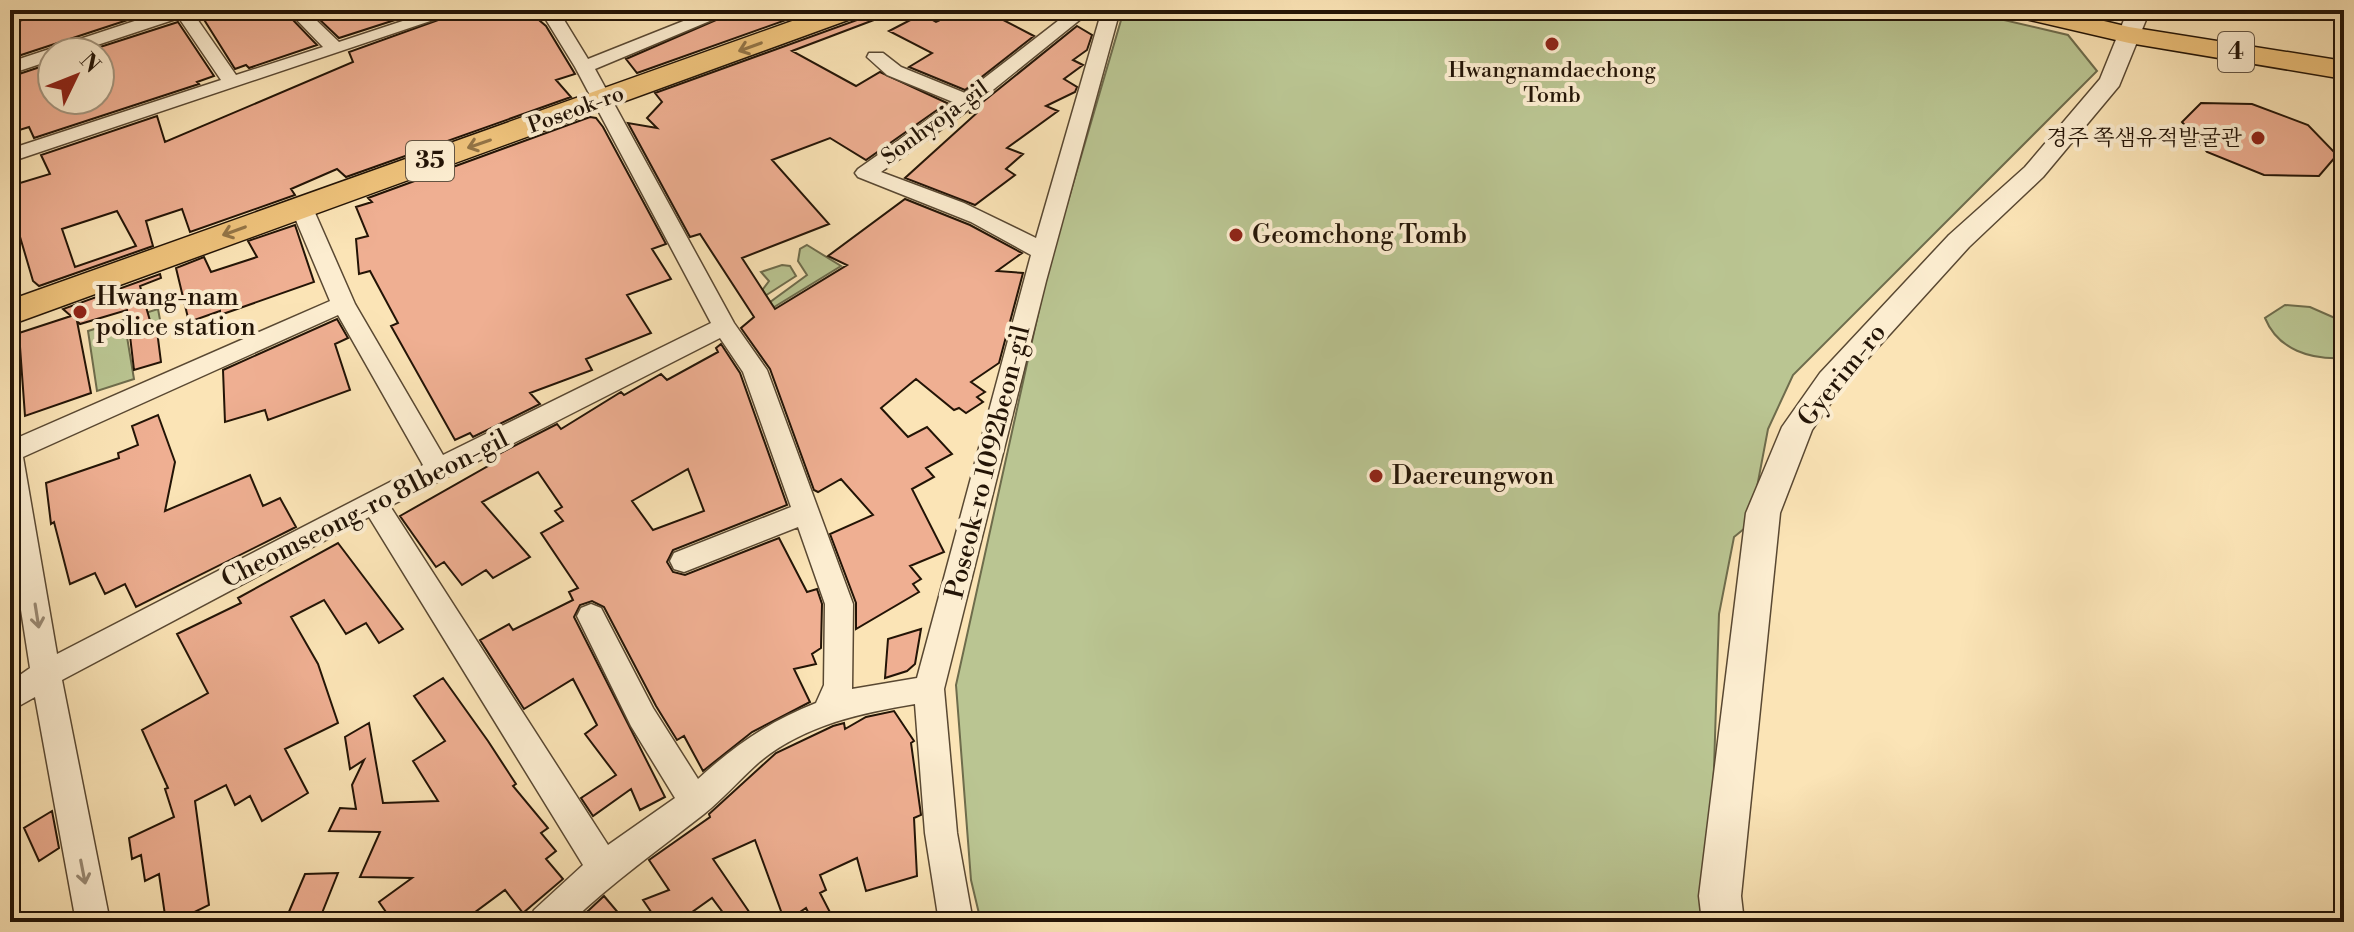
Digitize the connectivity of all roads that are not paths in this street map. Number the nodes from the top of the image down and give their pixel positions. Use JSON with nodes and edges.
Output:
{"nodes":[{"id":1,"x":324,"y":10,"type":"edge"},
{"id":2,"x":454,"y":10,"type":"edge"},
{"id":3,"x":549,"y":10,"type":"edge"},
{"id":4,"x":727,"y":10,"type":"edge"},
{"id":5,"x":849,"y":10,"type":"edge"},
{"id":6,"x":1083,"y":10,"type":"edge"},
{"id":7,"x":1111,"y":10,"type":"edge"},
{"id":8,"x":2023,"y":10,"type":"edge"},
{"id":9,"x":185,"y":11,"type":"edge"},
{"id":10,"x":2134,"y":22,"type":"edge"},
{"id":11,"x":108,"y":36,"type":"edge"},
{"id":12,"x":336,"y":49,"type":"junction"},
{"id":13,"x":876,"y":57,"type":"dead end"},
{"id":14,"x":36,"y":59,"type":"edge"},
{"id":15,"x":584,"y":67,"type":"junction"},
{"id":16,"x":10,"y":68,"type":"edge"},
{"id":17,"x":2344,"y":70,"type":"edge"},
{"id":18,"x":227,"y":85,"type":"junction"},
{"id":19,"x":602,"y":101,"type":"junction"},
{"id":20,"x":967,"y":101,"type":"junction"},
{"id":21,"x":10,"y":156,"type":"edge"},
{"id":22,"x":301,"y":206,"type":"junction"},
{"id":23,"x":1043,"y":252,"type":"junction"},
{"id":24,"x":343,"y":304,"type":"junction"},
{"id":25,"x":10,"y":313,"type":"edge"},
{"id":26,"x":724,"y":326,"type":"junction"},
{"id":27,"x":10,"y":454,"type":"edge"},
{"id":28,"x":438,"y":469,"type":"junction"},
{"id":29,"x":14,"y":498,"type":"edge"},
{"id":30,"x":375,"y":505,"type":"junction"},
{"id":31,"x":807,"y":512,"type":"junction"},
{"id":32,"x":684,"y":561,"type":"dead end"},
{"id":33,"x":591,"y":616,"type":"dead end"},
{"id":34,"x":46,"y":674,"type":"junction"},
{"id":35,"x":929,"y":689,"type":"junction"},
{"id":36,"x":10,"y":698,"type":"edge"},
{"id":37,"x":827,"y":713,"type":"junction"},
{"id":38,"x":695,"y":802,"type":"junction"},
{"id":39,"x":604,"y":868,"type":"junction"},
{"id":40,"x":93,"y":922,"type":"edge"},
{"id":41,"x":546,"y":922,"type":"edge"},
{"id":42,"x":956,"y":922,"type":"edge"},
{"id":43,"x":1723,"y":922,"type":"edge"}],
"edges":[{"from":1,"to":12,"type":"street"},
{"from":2,"to":12,"type":"street"},
{"from":3,"to":15,"type":"street"},
{"from":4,"to":15,"type":"street"},
{"from":5,"to":19,"type":"main road","name":"Poseok-ro","number":"35","one_way":true},
{"from":6,"to":20,"type":"street","name":"Sonhyoja-gil"},
{"from":7,"to":23,"type":"street","name":"Poseok-ro 1092beon-gil"},
{"from":8,"to":10,"type":"main road","number":"4"},
{"from":9,"to":11,"type":"street"},
{"from":9,"to":18,"type":"street"},
{"from":10,"to":17,"type":"main road","number":"4"},
{"from":10,"to":43,"type":"street","name":"Gyerim-ro"},
{"from":12,"to":18,"type":"street"},
{"from":13,"to":20,"type":"street"},
{"from":14,"to":16,"type":"street"},
{"from":15,"to":19,"type":"street"},
{"from":18,"to":21,"type":"street"},
{"from":19,"to":22,"type":"main road","name":"Poseok-ro","number":"35","one_way":true},
{"from":19,"to":26,"type":"street"},
{"from":20,"to":23,"type":"street","name":"Sonhyoja-gil"},
{"from":22,"to":24,"type":"street"},
{"from":22,"to":25,"type":"main road","name":"Poseok-ro","number":"35","one_way":true},
{"from":23,"to":35,"type":"street","name":"Poseok-ro 1092beon-gil"},
{"from":24,"to":27,"type":"street"},
{"from":24,"to":28,"type":"street"},
{"from":26,"to":28,"type":"street","name":"Cheomseong-ro 81beon-gil"},
{"from":26,"to":31,"type":"street"},
{"from":27,"to":29,"type":"street"},
{"from":28,"to":30,"type":"street","name":"Cheomseong-ro 81beon-gil"},
{"from":29,"to":34,"type":"street","one_way":true},
{"from":30,"to":34,"type":"street","name":"Cheomseong-ro 81beon-gil"},
{"from":30,"to":39,"type":"street"},
{"from":31,"to":32,"type":"street"},
{"from":31,"to":37,"type":"street"},
{"from":33,"to":38,"type":"street"},
{"from":34,"to":36,"type":"street","name":"Cheomseong-ro 81beon-gil"},
{"from":34,"to":40,"type":"street","one_way":true},
{"from":35,"to":37,"type":"street"},
{"from":35,"to":42,"type":"street","name":"Poseok-ro 1092beon-gil"},
{"from":37,"to":38,"type":"street"},
{"from":38,"to":39,"type":"street"},
{"from":39,"to":41,"type":"street"}]}
